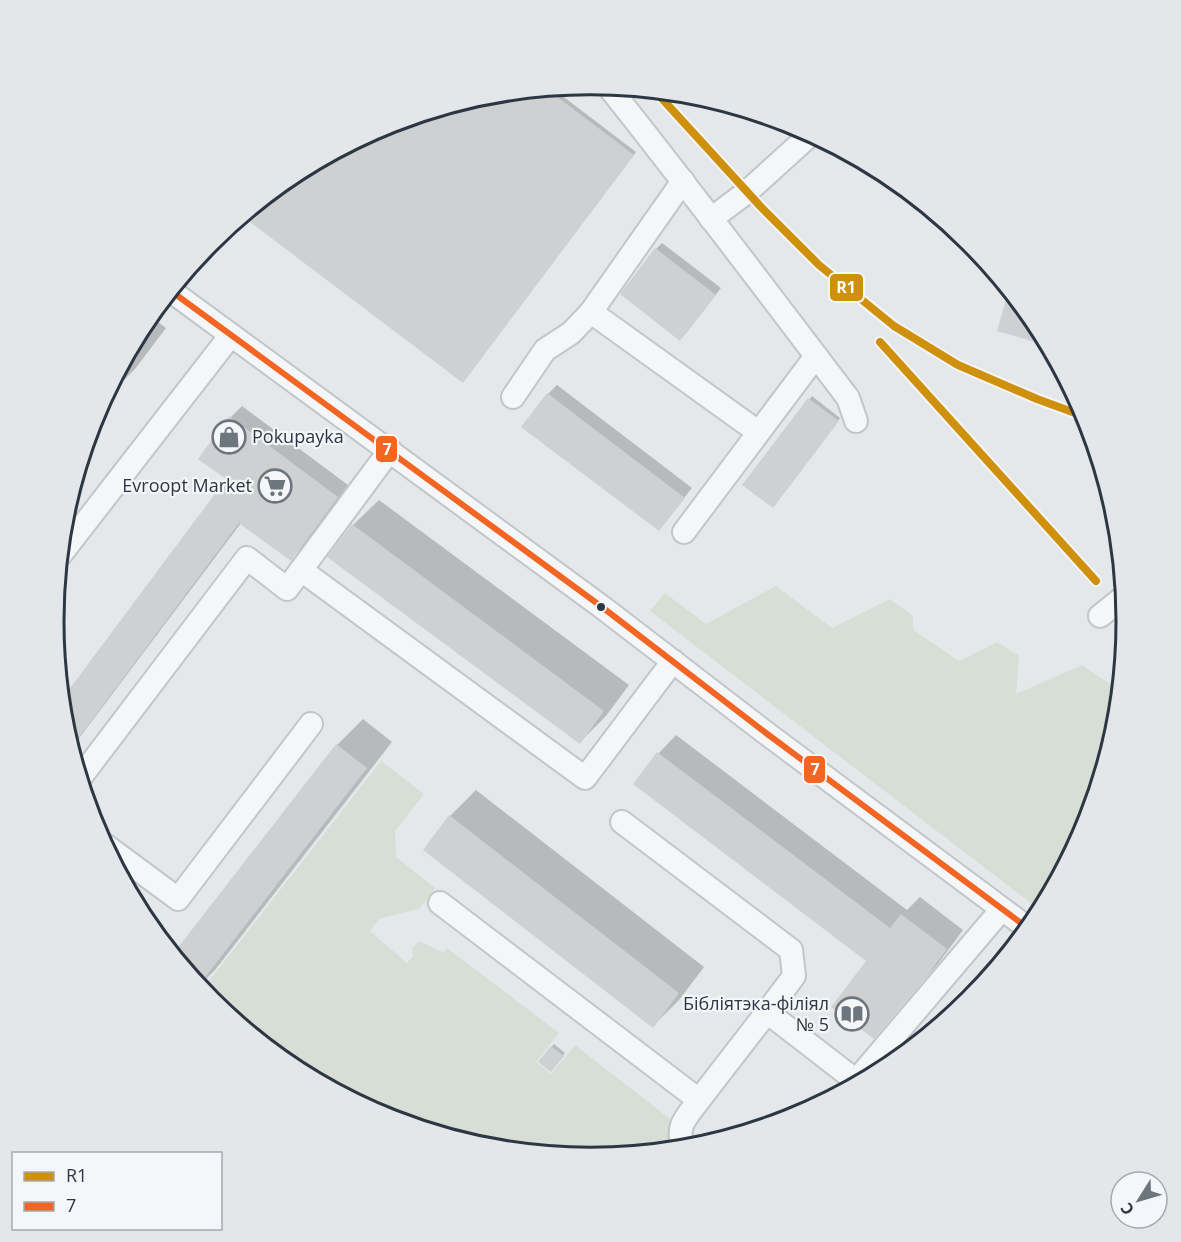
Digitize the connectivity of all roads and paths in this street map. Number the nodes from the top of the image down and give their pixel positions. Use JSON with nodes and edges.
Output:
{"nodes":[{"id":1,"x":616,"y":96,"type":"edge"},
{"id":2,"x":804,"y":140,"type":"edge"},
{"id":3,"x":684,"y":180,"type":"junction"},
{"id":4,"x":711,"y":219,"type":"junction"},
{"id":5,"x":177,"y":296,"type":"edge"},
{"id":6,"x":591,"y":312,"type":"junction"},
{"id":7,"x":231,"y":335,"type":"junction"},
{"id":8,"x":816,"y":356,"type":"junction"},
{"id":9,"x":513,"y":397,"type":"dead end"},
{"id":10,"x":856,"y":421,"type":"dead end"},
{"id":11,"x":758,"y":432,"type":"junction"},
{"id":12,"x":390,"y":450,"type":"junction"},
{"id":13,"x":684,"y":532,"type":"dead end"},
{"id":14,"x":71,"y":541,"type":"edge"},
{"id":15,"x":301,"y":570,"type":"junction"},
{"id":16,"x":1115,"y":604,"type":"edge"},
{"id":17,"x":1100,"y":616,"type":"dead end"},
{"id":18,"x":674,"y":661,"type":"junction"},
{"id":19,"x":311,"y":724,"type":"dead end"},
{"id":20,"x":86,"y":770,"type":"edge"},
{"id":21,"x":622,"y":822,"type":"dead end"},
{"id":22,"x":120,"y":856,"type":"edge"},
{"id":23,"x":440,"y":903,"type":"dead end"},
{"id":24,"x":1002,"y":909,"type":"junction"},
{"id":25,"x":1021,"y":923,"type":"edge"},
{"id":26,"x":767,"y":1012,"type":"junction"},
{"id":27,"x":863,"y":1071,"type":"edge"},
{"id":28,"x":848,"y":1080,"type":"edge"},
{"id":29,"x":699,"y":1100,"type":"junction"},
{"id":30,"x":680,"y":1139,"type":"edge"}],
"edges":[{"from":1,"to":3,"type":"street"},
{"from":2,"to":4,"type":"street"},
{"from":3,"to":4,"type":"street"},
{"from":3,"to":6,"type":"street"},
{"from":4,"to":8,"type":"street"},
{"from":5,"to":7,"type":"street"},
{"from":6,"to":9,"type":"street"},
{"from":6,"to":11,"type":"street"},
{"from":7,"to":12,"type":"street"},
{"from":7,"to":14,"type":"street"},
{"from":8,"to":10,"type":"street"},
{"from":8,"to":11,"type":"street"},
{"from":11,"to":13,"type":"street"},
{"from":12,"to":15,"type":"street"},
{"from":12,"to":18,"type":"street"},
{"from":15,"to":18,"type":"street"},
{"from":15,"to":20,"type":"street"},
{"from":16,"to":17,"type":"street"},
{"from":18,"to":24,"type":"street"},
{"from":19,"to":22,"type":"street"},
{"from":21,"to":26,"type":"street"},
{"from":23,"to":29,"type":"street"},
{"from":24,"to":25,"type":"street"},
{"from":24,"to":27,"type":"street"},
{"from":26,"to":28,"type":"street"},
{"from":26,"to":29,"type":"street"},
{"from":29,"to":30,"type":"street"}]}
